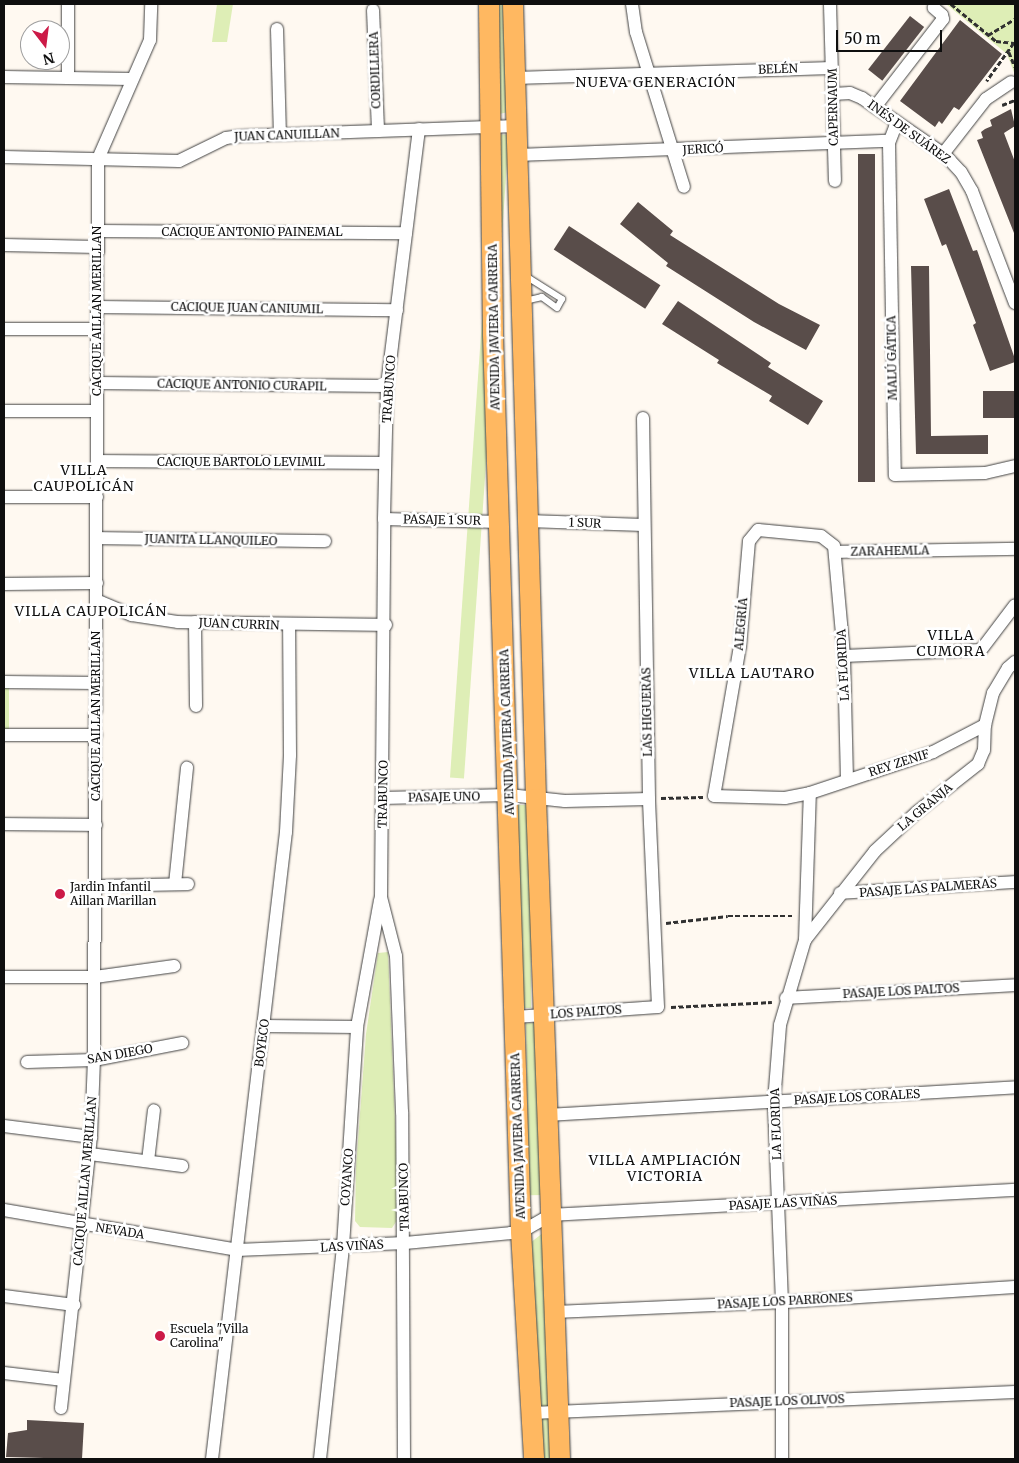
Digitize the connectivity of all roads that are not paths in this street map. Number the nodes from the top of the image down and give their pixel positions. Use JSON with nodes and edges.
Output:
{"nodes":[{"id":1,"x":68,"y":4,"type":"edge"},
{"id":2,"x":151,"y":4,"type":"edge"},
{"id":3,"x":489,"y":4,"type":"edge"},
{"id":4,"x":513,"y":4,"type":"edge"},
{"id":5,"x":632,"y":4,"type":"edge"},
{"id":6,"x":830,"y":4,"type":"edge"},
{"id":7,"x":934,"y":8,"type":"dead end"},
{"id":8,"x":373,"y":10,"type":"dead end"},
{"id":9,"x":277,"y":29,"type":"dead end"},
{"id":10,"x":832,"y":68,"type":"junction"},
{"id":11,"x":648,"y":73,"type":"junction"},
{"id":12,"x":4,"y":77,"type":"edge"},
{"id":13,"x":68,"y":78,"type":"junction"},
{"id":14,"x":515,"y":78,"type":"junction"},
{"id":15,"x":131,"y":79,"type":"junction"},
{"id":16,"x":1011,"y":82,"type":"dead end"},
{"id":17,"x":833,"y":94,"type":"junction"},
{"id":18,"x":875,"y":107,"type":"junction"},
{"id":19,"x":897,"y":122,"type":"junction"},
{"id":20,"x":516,"y":126,"type":"junction"},
{"id":21,"x":491,"y":127,"type":"junction"},
{"id":22,"x":419,"y":129,"type":"junction"},
{"id":23,"x":378,"y":131,"type":"junction"},
{"id":24,"x":280,"y":134,"type":"junction"},
{"id":25,"x":889,"y":141,"type":"junction"},
{"id":26,"x":834,"y":143,"type":"junction"},
{"id":27,"x":672,"y":150,"type":"junction"},
{"id":28,"x":943,"y":154,"type":"junction"},
{"id":29,"x":517,"y":155,"type":"junction"},
{"id":30,"x":4,"y":157,"type":"edge"},
{"id":31,"x":98,"y":159,"type":"junction"},
{"id":32,"x":835,"y":181,"type":"dead end"},
{"id":33,"x":684,"y":187,"type":"dead end"},
{"id":34,"x":98,"y":231,"type":"junction"},
{"id":35,"x":406,"y":232,"type":"junction"},
{"id":36,"x":4,"y":245,"type":"edge"},
{"id":37,"x":98,"y":247,"type":"junction"},
{"id":38,"x":521,"y":273,"type":"junction"},
{"id":39,"x":521,"y":302,"type":"junction"},
{"id":40,"x":1015,"y":303,"type":"edge"},
{"id":41,"x":97,"y":307,"type":"junction"},
{"id":42,"x":398,"y":310,"type":"junction"},
{"id":43,"x":4,"y":329,"type":"edge"},
{"id":44,"x":97,"y":329,"type":"junction"},
{"id":45,"x":97,"y":384,"type":"junction"},
{"id":46,"x":387,"y":386,"type":"junction"},
{"id":47,"x":4,"y":411,"type":"edge"},
{"id":48,"x":97,"y":411,"type":"junction"},
{"id":49,"x":643,"y":418,"type":"dead end"},
{"id":50,"x":97,"y":461,"type":"junction"},
{"id":51,"x":385,"y":463,"type":"junction"},
{"id":52,"x":1015,"y":466,"type":"edge"},
{"id":53,"x":4,"y":497,"type":"edge"},
{"id":54,"x":97,"y":497,"type":"junction"},
{"id":55,"x":384,"y":519,"type":"junction"},
{"id":56,"x":528,"y":521,"type":"junction"},
{"id":57,"x":500,"y":522,"type":"junction"},
{"id":58,"x":643,"y":525,"type":"junction"},
{"id":59,"x":97,"y":538,"type":"junction"},
{"id":60,"x":325,"y":541,"type":"dead end"},
{"id":61,"x":748,"y":541,"type":"joint"},
{"id":62,"x":1015,"y":549,"type":"edge"},
{"id":63,"x":835,"y":552,"type":"junction"},
{"id":64,"x":96,"y":583,"type":"junction"},
{"id":65,"x":4,"y":584,"type":"edge"},
{"id":66,"x":96,"y":600,"type":"junction"},
{"id":67,"x":1015,"y":605,"type":"edge"},
{"id":68,"x":195,"y":622,"type":"junction"},
{"id":69,"x":386,"y":625,"type":"junction"},
{"id":70,"x":289,"y":626,"type":"junction"},
{"id":71,"x":844,"y":656,"type":"junction"},
{"id":72,"x":1015,"y":662,"type":"edge"},
{"id":73,"x":4,"y":682,"type":"edge"},
{"id":74,"x":96,"y":683,"type":"junction"},
{"id":75,"x":196,"y":706,"type":"dead end"},
{"id":76,"x":985,"y":725,"type":"junction"},
{"id":77,"x":4,"y":735,"type":"edge"},
{"id":78,"x":96,"y":735,"type":"junction"},
{"id":79,"x":187,"y":768,"type":"dead end"},
{"id":80,"x":847,"y":780,"type":"junction"},
{"id":81,"x":810,"y":793,"type":"junction"},
{"id":82,"x":509,"y":795,"type":"junction"},
{"id":83,"x":714,"y":796,"type":"joint"},
{"id":84,"x":382,"y":798,"type":"junction"},
{"id":85,"x":536,"y":799,"type":"junction"},
{"id":86,"x":649,"y":799,"type":"junction"},
{"id":87,"x":4,"y":824,"type":"edge"},
{"id":88,"x":96,"y":825,"type":"junction"},
{"id":89,"x":1015,"y":882,"type":"edge"},
{"id":90,"x":96,"y":886,"type":"junction"},
{"id":91,"x":840,"y":893,"type":"junction"},
{"id":92,"x":381,"y":897,"type":"junction"},
{"id":93,"x":805,"y":940,"type":"junction"},
{"id":94,"x":174,"y":966,"type":"dead end"},
{"id":95,"x":95,"y":977,"type":"junction"},
{"id":96,"x":4,"y":978,"type":"edge"},
{"id":97,"x":1015,"y":985,"type":"edge"},
{"id":98,"x":786,"y":998,"type":"junction"},
{"id":99,"x":658,"y":1007,"type":"joint"},
{"id":100,"x":545,"y":1015,"type":"junction"},
{"id":101,"x":515,"y":1017,"type":"junction"},
{"id":102,"x":264,"y":1026,"type":"junction"},
{"id":103,"x":357,"y":1027,"type":"junction"},
{"id":104,"x":182,"y":1043,"type":"dead end"},
{"id":105,"x":94,"y":1060,"type":"junction"},
{"id":106,"x":27,"y":1062,"type":"dead end"},
{"id":107,"x":1015,"y":1087,"type":"edge"},
{"id":108,"x":774,"y":1102,"type":"junction"},
{"id":109,"x":154,"y":1110,"type":"dead end"},
{"id":110,"x":549,"y":1115,"type":"junction"},
{"id":111,"x":4,"y":1126,"type":"edge"},
{"id":112,"x":91,"y":1137,"type":"junction"},
{"id":113,"x":90,"y":1154,"type":"junction"},
{"id":114,"x":148,"y":1161,"type":"junction"},
{"id":115,"x":182,"y":1166,"type":"dead end"},
{"id":116,"x":1015,"y":1190,"type":"edge"},
{"id":117,"x":780,"y":1204,"type":"junction"},
{"id":118,"x":4,"y":1210,"type":"edge"},
{"id":119,"x":551,"y":1215,"type":"junction"},
{"id":120,"x":82,"y":1224,"type":"junction"},
{"id":121,"x":521,"y":1232,"type":"junction"},
{"id":122,"x":405,"y":1243,"type":"junction"},
{"id":123,"x":343,"y":1246,"type":"junction"},
{"id":124,"x":237,"y":1250,"type":"junction"},
{"id":125,"x":1015,"y":1287,"type":"edge"},
{"id":126,"x":4,"y":1296,"type":"edge"},
{"id":127,"x":782,"y":1302,"type":"junction"},
{"id":128,"x":74,"y":1306,"type":"junction"},
{"id":129,"x":555,"y":1312,"type":"junction"},
{"id":130,"x":4,"y":1373,"type":"edge"},
{"id":131,"x":64,"y":1380,"type":"junction"},
{"id":132,"x":1015,"y":1392,"type":"edge"},
{"id":133,"x":782,"y":1402,"type":"junction"},
{"id":134,"x":61,"y":1408,"type":"dead end"},
{"id":135,"x":559,"y":1411,"type":"junction"},
{"id":136,"x":532,"y":1413,"type":"junction"},
{"id":137,"x":212,"y":1459,"type":"edge"},
{"id":138,"x":320,"y":1459,"type":"edge"},
{"id":139,"x":404,"y":1459,"type":"edge"},
{"id":140,"x":534,"y":1459,"type":"edge"},
{"id":141,"x":560,"y":1459,"type":"edge"},
{"id":142,"x":782,"y":1459,"type":"edge"}],
"edges":[{"from":1,"to":13,"type":"street"},
{"from":2,"to":15,"type":"street","name":"CACIQUE AILLAN MERILLAN"},
{"from":3,"to":21,"type":"main road","name":"AVENIDA JAVIERA CARRERA"},
{"from":4,"to":14,"type":"main road"},
{"from":5,"to":11,"type":"street"},
{"from":6,"to":10,"type":"street","name":"CAPERNAUM"},
{"from":7,"to":18,"type":"street"},
{"from":8,"to":23,"type":"street","name":"CORDILLERA"},
{"from":9,"to":24,"type":"street"},
{"from":10,"to":11,"type":"street","name":"BELÉN"},
{"from":10,"to":17,"type":"street","name":"CAPERNAUM"},
{"from":11,"to":14,"type":"street","name":"BELÉN"},
{"from":11,"to":27,"type":"street"},
{"from":12,"to":13,"type":"street"},
{"from":13,"to":15,"type":"street"},
{"from":14,"to":20,"type":"main road"},
{"from":15,"to":31,"type":"street","name":"CACIQUE AILLAN MERILLAN"},
{"from":16,"to":28,"type":"street"},
{"from":17,"to":18,"type":"street","name":"INÉS DE SUÁREZ"},
{"from":17,"to":26,"type":"street","name":"CAPERNAUM"},
{"from":18,"to":19,"type":"street","name":"INÉS DE SUÁREZ"},
{"from":19,"to":25,"type":"street","name":"MALÚ GÁTICA"},
{"from":19,"to":28,"type":"street","name":"INÉS DE SUÁREZ"},
{"from":20,"to":21,"type":"street","name":"JUAN CANUILLAN"},
{"from":20,"to":29,"type":"main road"},
{"from":21,"to":22,"type":"street","name":"JUAN CANUILLAN"},
{"from":21,"to":57,"type":"main road","name":"AVENIDA JAVIERA CARRERA"},
{"from":22,"to":23,"type":"street","name":"JUAN CANUILLAN"},
{"from":22,"to":35,"type":"street","name":"TRABUNCO"},
{"from":23,"to":24,"type":"street","name":"JUAN CANUILLAN"},
{"from":24,"to":31,"type":"street","name":"JUAN CANUILLAN"},
{"from":25,"to":26,"type":"street","name":"JERICÓ"},
{"from":25,"to":52,"type":"street","name":"MALÚ GÁTICA"},
{"from":26,"to":27,"type":"street","name":"JERICÓ"},
{"from":26,"to":32,"type":"street","name":"CAPERNAUM"},
{"from":27,"to":29,"type":"street","name":"JERICÓ"},
{"from":27,"to":33,"type":"street"},
{"from":28,"to":40,"type":"street","name":"INÉS DE SUÁREZ"},
{"from":29,"to":38,"type":"main road"},
{"from":30,"to":31,"type":"street","name":"JUAN CANUILLAN"},
{"from":31,"to":34,"type":"street","name":"CACIQUE AILLAN MERILLAN"},
{"from":34,"to":35,"type":"street","name":"CACIQUE ANTONIO PAINEMAL"},
{"from":34,"to":37,"type":"street","name":"CACIQUE AILLAN MERILLAN"},
{"from":35,"to":42,"type":"street","name":"TRABUNCO"},
{"from":36,"to":37,"type":"street"},
{"from":37,"to":41,"type":"street","name":"CACIQUE AILLAN MERILLAN"},
{"from":38,"to":39,"type":"main road"},
{"from":38,"to":39,"type":"lane"},
{"from":39,"to":56,"type":"main road"},
{"from":41,"to":42,"type":"street","name":"CACIQUE JUAN CANIUMIL"},
{"from":41,"to":44,"type":"street","name":"CACIQUE AILLAN MERILLAN"},
{"from":42,"to":46,"type":"street","name":"TRABUNCO"},
{"from":43,"to":44,"type":"street"},
{"from":44,"to":45,"type":"street","name":"CACIQUE AILLAN MERILLAN"},
{"from":45,"to":46,"type":"street","name":"CACIQUE ANTONIO CURAPIL"},
{"from":45,"to":48,"type":"street","name":"CACIQUE AILLAN MERILLAN"},
{"from":46,"to":51,"type":"street","name":"TRABUNCO"},
{"from":47,"to":48,"type":"street"},
{"from":48,"to":50,"type":"street","name":"CACIQUE AILLAN MERILLAN"},
{"from":49,"to":58,"type":"street","name":"LAS HIGUERAS"},
{"from":50,"to":51,"type":"street","name":"CACIQUE BARTOLO LEVIMIL"},
{"from":50,"to":54,"type":"street","name":"CACIQUE AILLAN MERILLAN"},
{"from":51,"to":55,"type":"street","name":"TRABUNCO"},
{"from":53,"to":54,"type":"street"},
{"from":54,"to":59,"type":"street","name":"CACIQUE AILLAN MERILLAN"},
{"from":55,"to":57,"type":"street","name":"PASAJE 1 SUR"},
{"from":55,"to":69,"type":"street","name":"TRABUNCO"},
{"from":56,"to":58,"type":"street","name":"1 SUR"},
{"from":56,"to":85,"type":"main road"},
{"from":57,"to":82,"type":"main road","name":"AVENIDA JAVIERA CARRERA"},
{"from":58,"to":86,"type":"street","name":"LAS HIGUERAS"},
{"from":59,"to":60,"type":"street","name":"JUANITA LLANQUILEO"},
{"from":59,"to":64,"type":"street","name":"CACIQUE AILLAN MERILLAN"},
{"from":61,"to":63,"type":"street","name":"ZARAHEMLA"},
{"from":61,"to":83,"type":"street","name":"ALEGRÍA"},
{"from":62,"to":63,"type":"street","name":"ZARAHEMLA"},
{"from":63,"to":71,"type":"street","name":"LA FLORIDA"},
{"from":64,"to":65,"type":"street"},
{"from":64,"to":66,"type":"street","name":"CACIQUE AILLAN MERILLAN"},
{"from":66,"to":68,"type":"street","name":"JUAN CURRIN"},
{"from":66,"to":74,"type":"street","name":"CACIQUE AILLAN MERILLAN"},
{"from":67,"to":71,"type":"street"},
{"from":68,"to":70,"type":"street","name":"JUAN CURRIN"},
{"from":68,"to":75,"type":"street"},
{"from":69,"to":70,"type":"street","name":"JUAN CURRIN"},
{"from":69,"to":84,"type":"street","name":"TRABUNCO"},
{"from":70,"to":102,"type":"street","name":"BOYECO"},
{"from":71,"to":80,"type":"street","name":"LA FLORIDA"},
{"from":72,"to":76,"type":"street","name":"LA GRANJA"},
{"from":73,"to":74,"type":"street"},
{"from":74,"to":78,"type":"street","name":"CACIQUE AILLAN MERILLAN"},
{"from":76,"to":80,"type":"street","name":"REY ZENIF"},
{"from":76,"to":91,"type":"street","name":"LA GRANJA"},
{"from":77,"to":78,"type":"street"},
{"from":78,"to":88,"type":"street","name":"CACIQUE AILLAN MERILLAN"},
{"from":79,"to":90,"type":"street"},
{"from":80,"to":81,"type":"street","name":"REY ZENIF"},
{"from":81,"to":83,"type":"street","name":"REY ZENIF"},
{"from":81,"to":93,"type":"street","name":"LA FLORIDA"},
{"from":82,"to":84,"type":"street","name":"PASAJE UNO"},
{"from":82,"to":85,"type":"street","name":"PASAJE UNO"},
{"from":82,"to":101,"type":"main road","name":"AVENIDA JAVIERA CARRERA"},
{"from":84,"to":92,"type":"street","name":"TRABUNCO"},
{"from":85,"to":86,"type":"street","name":"PASAJE UNO"},
{"from":85,"to":100,"type":"main road"},
{"from":86,"to":99,"type":"street","name":"LAS HIGUERAS"},
{"from":87,"to":88,"type":"street"},
{"from":88,"to":90,"type":"street","name":"CACIQUE AILLAN MERILLAN"},
{"from":89,"to":91,"type":"street","name":"PASAJE LAS PALMERAS"},
{"from":90,"to":95,"type":"street","name":"CACIQUE AILLAN MERILLAN"},
{"from":91,"to":93,"type":"street","name":"LA GRANJA"},
{"from":92,"to":103,"type":"street","name":"COYANCO"},
{"from":92,"to":122,"type":"street","name":"TRABUNCO"},
{"from":93,"to":98,"type":"street","name":"LA FLORIDA"},
{"from":94,"to":95,"type":"street"},
{"from":95,"to":96,"type":"street"},
{"from":95,"to":105,"type":"street","name":"CACIQUE AILLAN MERILLAN"},
{"from":97,"to":98,"type":"street","name":"PASAJE LOS PALTOS"},
{"from":98,"to":108,"type":"street","name":"LA FLORIDA"},
{"from":99,"to":100,"type":"street","name":"LOS PALTOS"},
{"from":100,"to":101,"type":"street","name":"LOS PALTOS"},
{"from":100,"to":110,"type":"main road"},
{"from":101,"to":121,"type":"main road","name":"AVENIDA JAVIERA CARRERA"},
{"from":102,"to":103,"type":"street"},
{"from":102,"to":124,"type":"street","name":"BOYECO"},
{"from":103,"to":123,"type":"street","name":"COYANCO"},
{"from":104,"to":105,"type":"street","name":"SAN DIEGO"},
{"from":105,"to":106,"type":"street","name":"SAN DIEGO"},
{"from":105,"to":112,"type":"street","name":"CACIQUE AILLAN MERILLAN"},
{"from":107,"to":108,"type":"street","name":"PASAJE LOS CORALES"},
{"from":108,"to":110,"type":"street","name":"PASAJE LOS CORALES"},
{"from":108,"to":117,"type":"street","name":"LA FLORIDA"},
{"from":109,"to":114,"type":"street"},
{"from":110,"to":119,"type":"main road"},
{"from":111,"to":112,"type":"street"},
{"from":112,"to":113,"type":"street","name":"CACIQUE AILLAN MERILLAN"},
{"from":113,"to":114,"type":"street"},
{"from":113,"to":120,"type":"street","name":"CACIQUE AILLAN MERILLAN"},
{"from":114,"to":115,"type":"street"},
{"from":116,"to":117,"type":"street","name":"PASAJE LAS VIÑAS"},
{"from":117,"to":119,"type":"street","name":"PASAJE LAS VIÑAS"},
{"from":117,"to":127,"type":"street","name":"LA FLORIDA"},
{"from":118,"to":120,"type":"street","name":"NEVADA"},
{"from":119,"to":121,"type":"street","name":"LAS VIÑAS"},
{"from":119,"to":129,"type":"main road"},
{"from":120,"to":124,"type":"street","name":"NEVADA"},
{"from":120,"to":128,"type":"street","name":"CACIQUE AILLAN MERILLAN"},
{"from":121,"to":122,"type":"street","name":"LAS VIÑAS"},
{"from":121,"to":136,"type":"main road","name":"AVENIDA JAVIERA CARRERA"},
{"from":122,"to":123,"type":"street","name":"LAS VIÑAS"},
{"from":122,"to":139,"type":"street","name":"TRABUNCO"},
{"from":123,"to":124,"type":"street","name":"LAS VIÑAS"},
{"from":123,"to":138,"type":"street","name":"COYANCO"},
{"from":124,"to":137,"type":"street","name":"BOYECO"},
{"from":125,"to":127,"type":"street","name":"PASAJE LOS PARRONES"},
{"from":126,"to":128,"type":"street"},
{"from":127,"to":129,"type":"street","name":"PASAJE LOS PARRONES"},
{"from":127,"to":133,"type":"street","name":"LA FLORIDA"},
{"from":128,"to":131,"type":"street","name":"CACIQUE AILLAN MERILLAN"},
{"from":129,"to":135,"type":"main road"},
{"from":130,"to":131,"type":"street"},
{"from":131,"to":134,"type":"street","name":"CACIQUE AILLAN MERILLAN"},
{"from":132,"to":133,"type":"street","name":"PASAJE LOS OLIVOS"},
{"from":133,"to":135,"type":"street","name":"PASAJE LOS OLIVOS"},
{"from":133,"to":142,"type":"street","name":"LA FLORIDA"},
{"from":135,"to":136,"type":"street","name":"PASAJE LOS OLIVOS"},
{"from":135,"to":141,"type":"main road"},
{"from":136,"to":140,"type":"main road","name":"AVENIDA JAVIERA CARRERA"}]}
